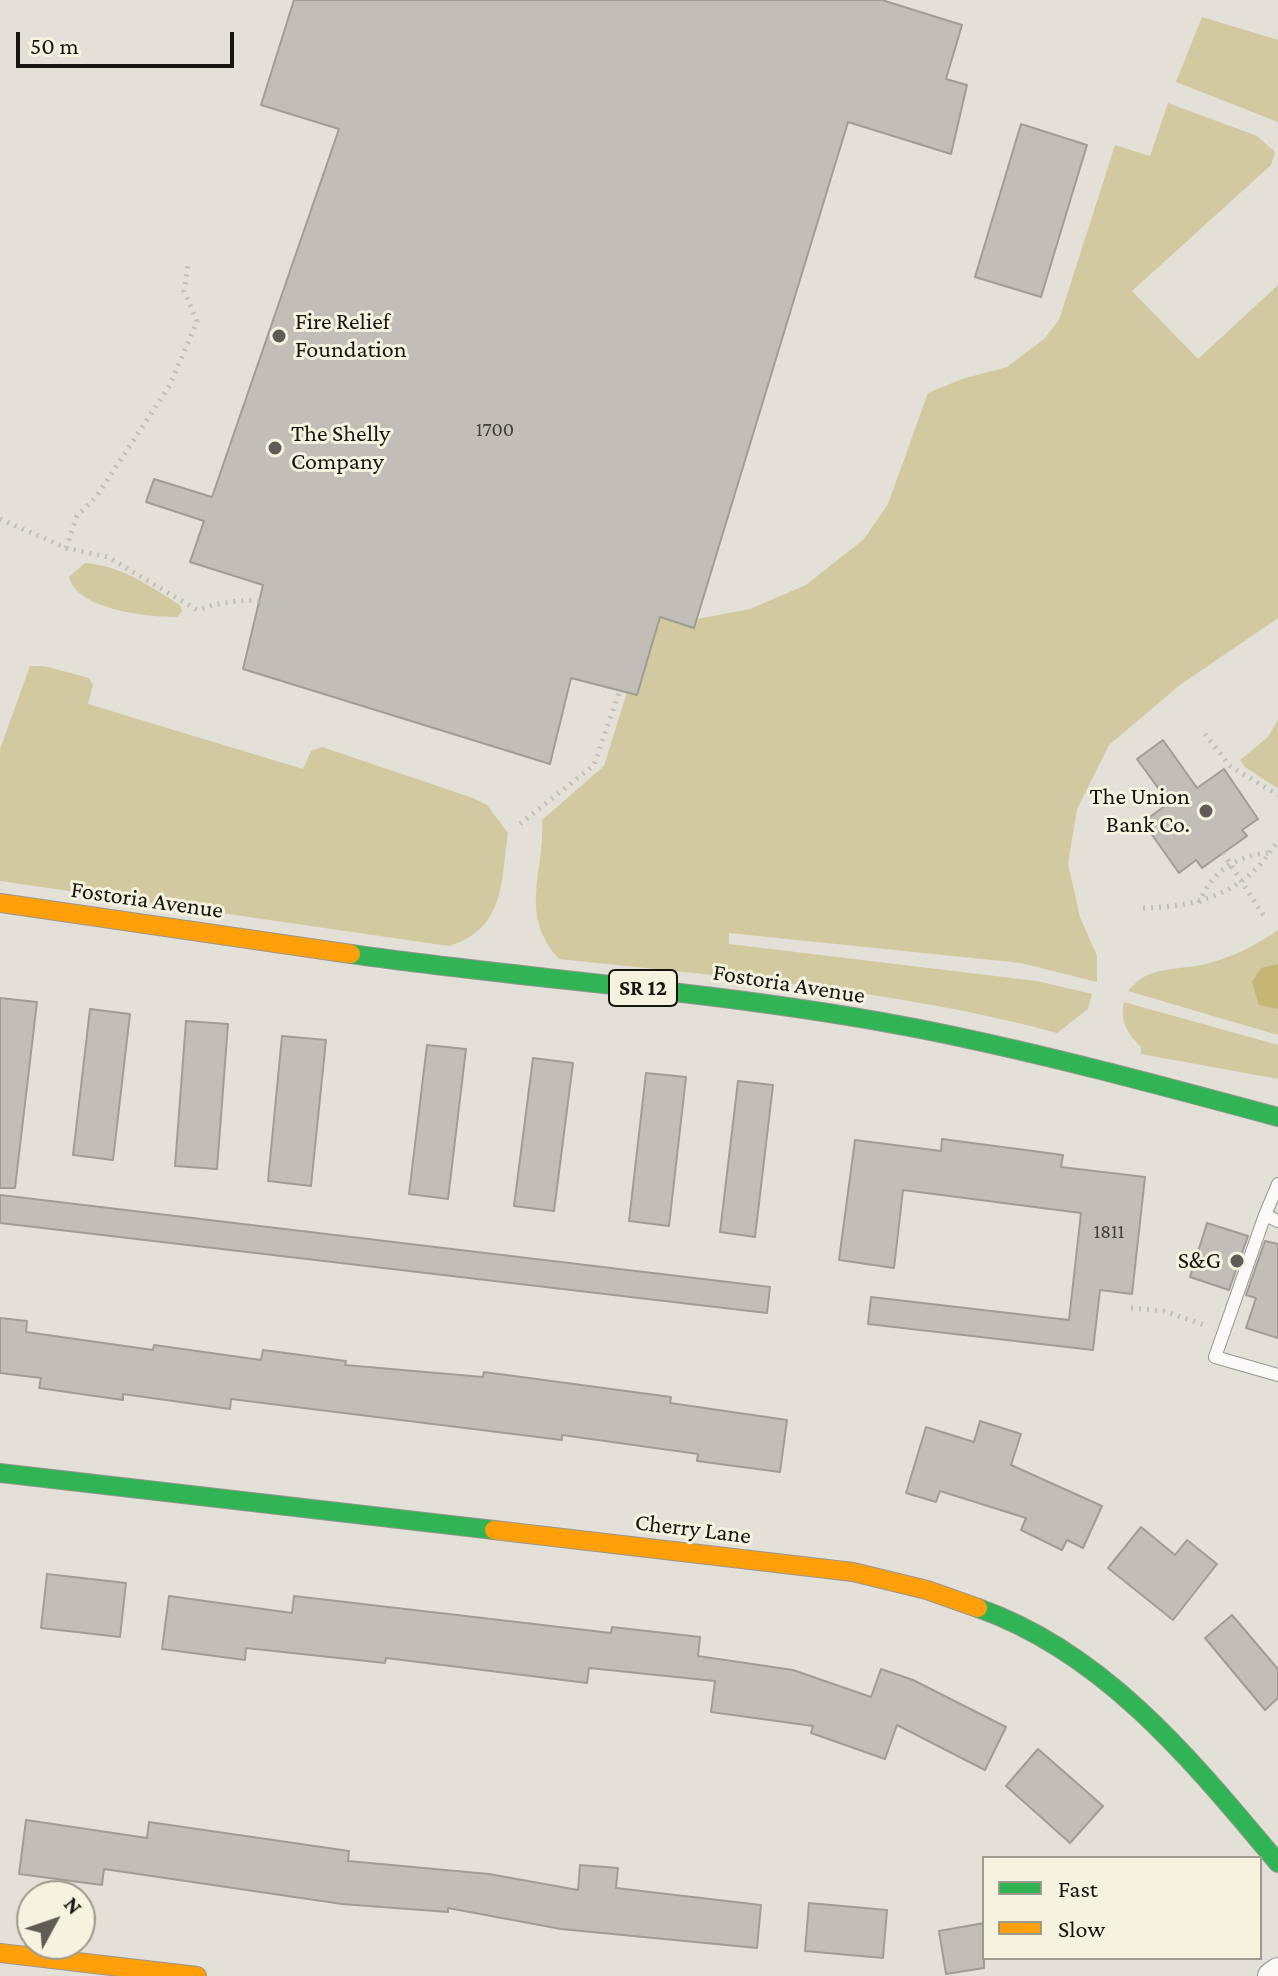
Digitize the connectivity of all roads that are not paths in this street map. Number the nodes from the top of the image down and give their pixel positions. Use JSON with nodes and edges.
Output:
{"nodes":[{"id":1,"x":0,"y":903,"type":"edge"},
{"id":2,"x":1278,"y":1117,"type":"edge"},
{"id":3,"x":1278,"y":1184,"type":"edge"},
{"id":4,"x":1265,"y":1215,"type":"junction"},
{"id":5,"x":1278,"y":1221,"type":"edge"},
{"id":6,"x":1278,"y":1375,"type":"edge"},
{"id":7,"x":0,"y":1473,"type":"edge"},
{"id":8,"x":1278,"y":1863,"type":"edge"},
{"id":9,"x":0,"y":1953,"type":"edge"},
{"id":10,"x":1278,"y":1971,"type":"edge"},
{"id":11,"x":197,"y":1976,"type":"edge"},
{"id":12,"x":1271,"y":1976,"type":"edge"}],
"edges":[{"from":1,"to":2,"type":"street","name":"Fostoria Avenue","number":"SR 12"},
{"from":3,"to":4,"type":"lane"},
{"from":4,"to":5,"type":"lane"},
{"from":4,"to":6,"type":"lane"},
{"from":7,"to":8,"type":"street","name":"Cherry Lane"},
{"from":9,"to":11,"type":"street"},
{"from":10,"to":12,"type":"street"}]}
